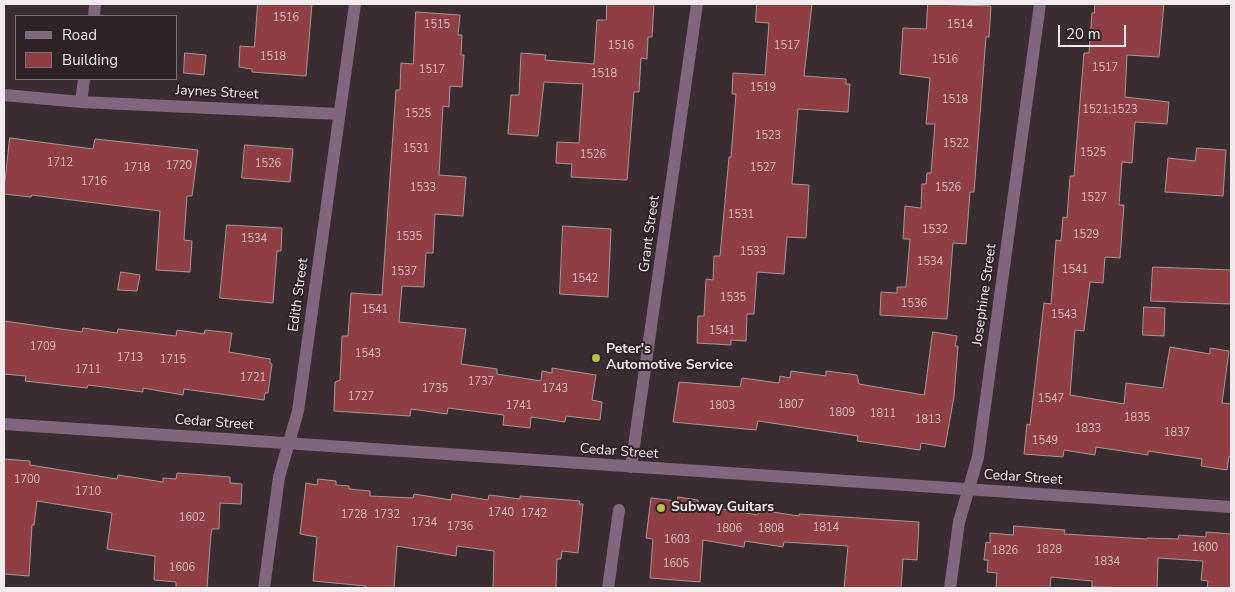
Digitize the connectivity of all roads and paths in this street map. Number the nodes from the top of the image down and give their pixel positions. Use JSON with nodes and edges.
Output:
{"nodes":[{"id":1,"x":354,"y":4,"type":"edge"},
{"id":2,"x":697,"y":4,"type":"edge"},
{"id":3,"x":1040,"y":4,"type":"edge"},
{"id":4,"x":84,"y":80,"type":"edge"},
{"id":5,"x":4,"y":95,"type":"edge"},
{"id":6,"x":81,"y":102,"type":"junction"},
{"id":7,"x":339,"y":114,"type":"junction"},
{"id":8,"x":4,"y":424,"type":"edge"},
{"id":9,"x":289,"y":443,"type":"junction"},
{"id":10,"x":631,"y":467,"type":"junction"},
{"id":11,"x":969,"y":489,"type":"junction"},
{"id":12,"x":1231,"y":507,"type":"edge"},
{"id":13,"x":619,"y":510,"type":"dead end"},
{"id":14,"x":264,"y":588,"type":"edge"},
{"id":15,"x":608,"y":588,"type":"edge"},
{"id":16,"x":950,"y":588,"type":"edge"}],
"edges":[{"from":1,"to":7,"type":"street","name":"Edith Street"},
{"from":2,"to":10,"type":"street","name":"Grant Street"},
{"from":3,"to":11,"type":"street","name":"Josephine Street"},
{"from":4,"to":6,"type":"street"},
{"from":5,"to":6,"type":"street","name":"Jaynes Street"},
{"from":6,"to":7,"type":"street","name":"Jaynes Street"},
{"from":7,"to":9,"type":"street","name":"Edith Street"},
{"from":8,"to":9,"type":"street","name":"Cedar Street"},
{"from":9,"to":10,"type":"street","name":"Cedar Street"},
{"from":9,"to":14,"type":"street","name":"Edith Street"},
{"from":10,"to":11,"type":"street","name":"Cedar Street"},
{"from":11,"to":12,"type":"street","name":"Cedar Street"},
{"from":11,"to":16,"type":"street","name":"Josephine Street"},
{"from":13,"to":15,"type":"street"}]}
